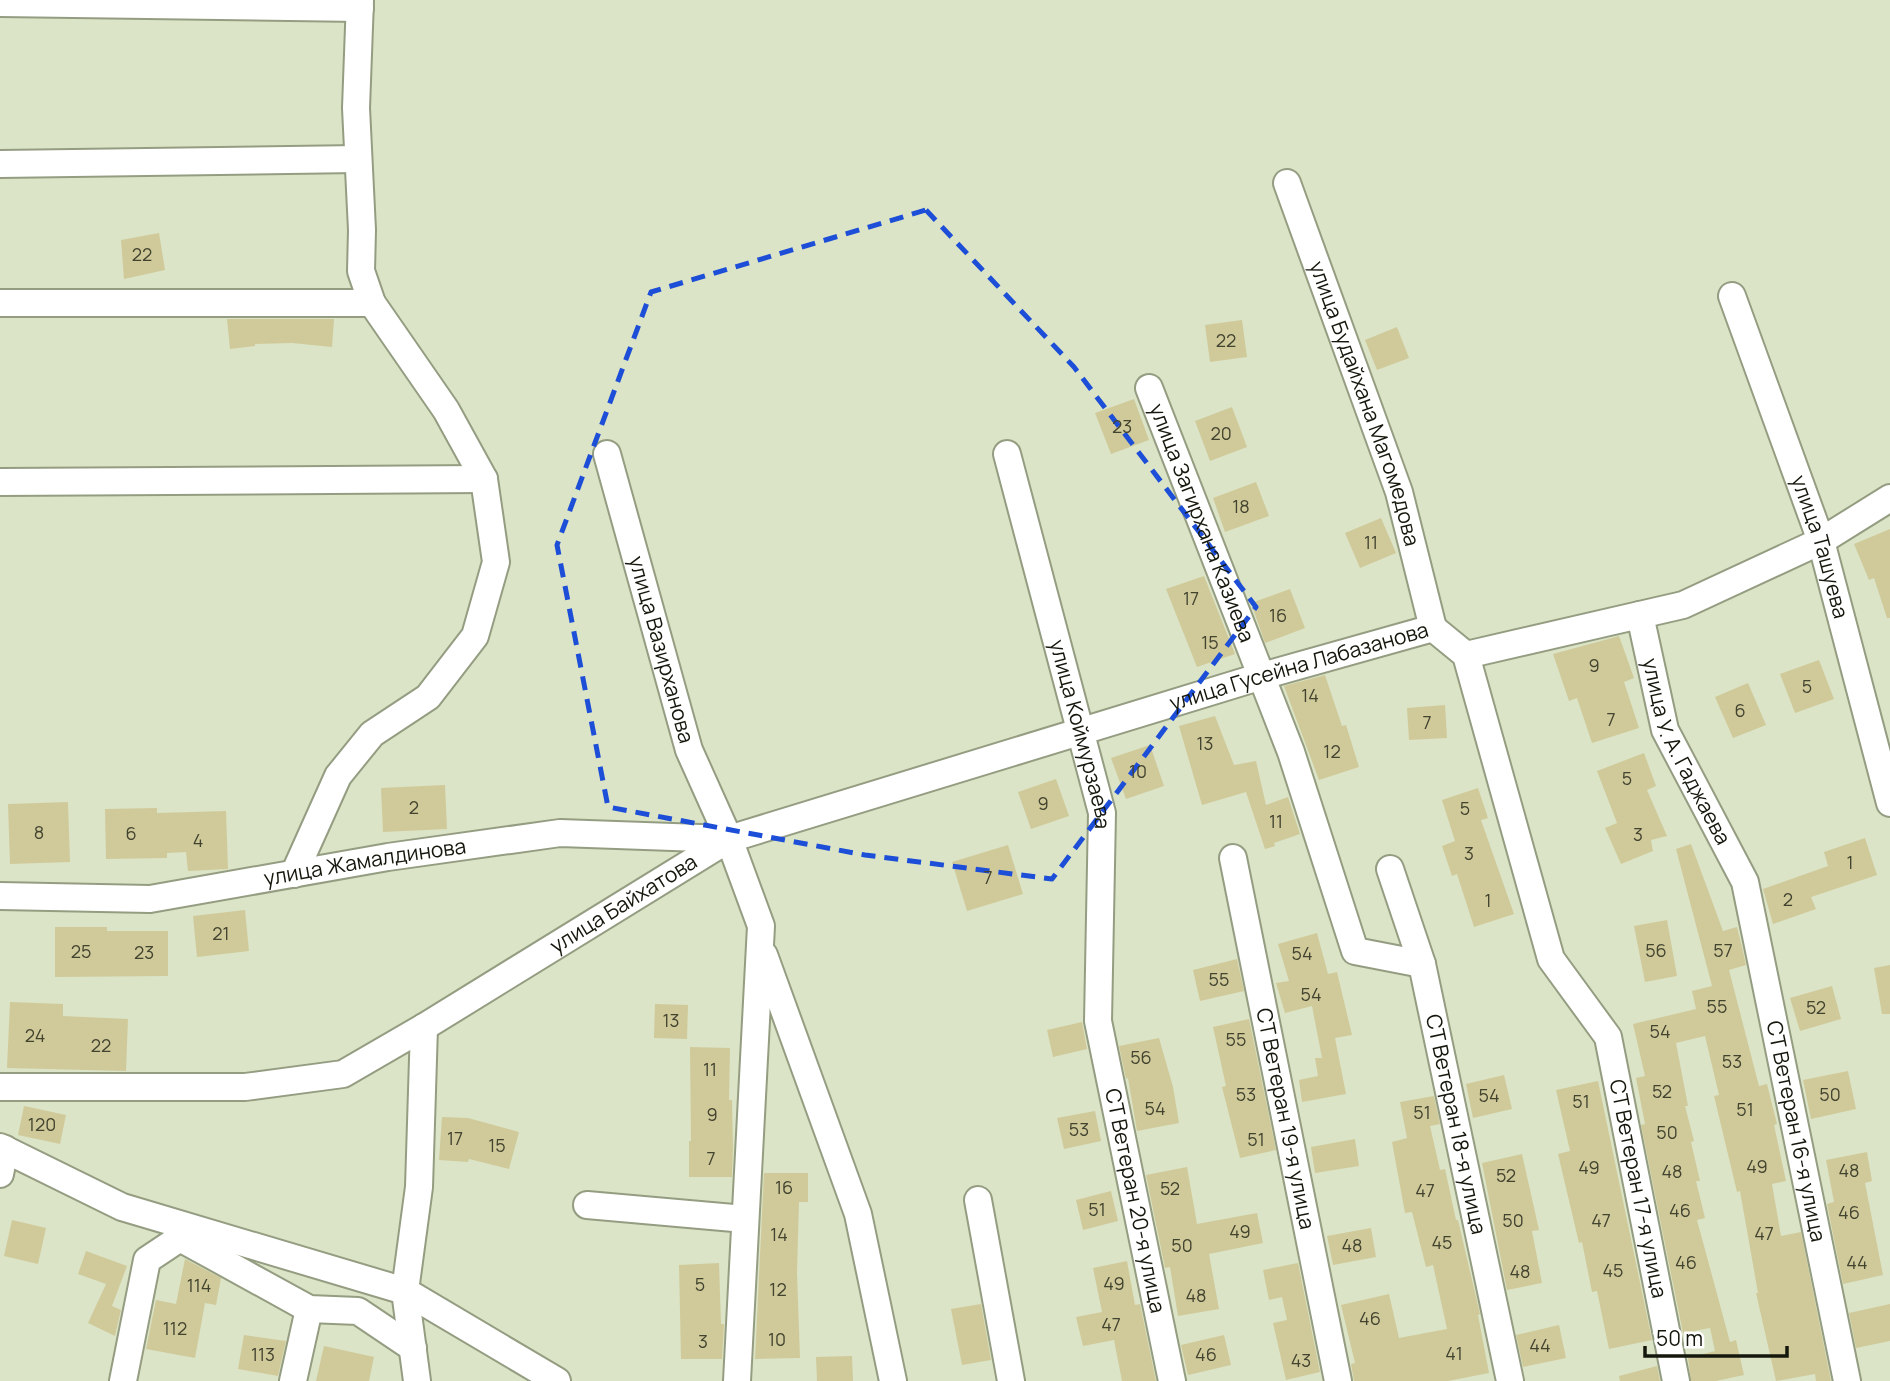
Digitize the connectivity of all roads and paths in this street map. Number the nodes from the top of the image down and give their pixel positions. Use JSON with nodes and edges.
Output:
{"nodes":[{"id":1,"x":0,"y":3,"type":"edge"},
{"id":2,"x":360,"y":4,"type":"edge"},
{"id":3,"x":359,"y":159,"type":"junction"},
{"id":4,"x":0,"y":163,"type":"edge"},
{"id":5,"x":1287,"y":183,"type":"dead end"},
{"id":6,"x":1732,"y":296,"type":"dead end"},
{"id":7,"x":0,"y":303,"type":"edge"},
{"id":8,"x":372,"y":303,"type":"junction"},
{"id":9,"x":1149,"y":388,"type":"dead end"},
{"id":10,"x":607,"y":454,"type":"dead end"},
{"id":11,"x":1007,"y":454,"type":"dead end"},
{"id":12,"x":484,"y":479,"type":"junction"},
{"id":13,"x":0,"y":482,"type":"edge"},
{"id":14,"x":1890,"y":498,"type":"edge"},
{"id":15,"x":1821,"y":541,"type":"junction"},
{"id":16,"x":1640,"y":615,"type":"junction"},
{"id":17,"x":1433,"y":628,"type":"junction"},
{"id":18,"x":1466,"y":655,"type":"junction"},
{"id":19,"x":1262,"y":676,"type":"junction"},
{"id":20,"x":1080,"y":732,"type":"junction"},
{"id":21,"x":1890,"y":803,"type":"edge"},
{"id":22,"x":729,"y":839,"type":"junction"},
{"id":23,"x":1233,"y":858,"type":"dead end"},
{"id":24,"x":1390,"y":869,"type":"dead end"},
{"id":25,"x":294,"y":874,"type":"junction"},
{"id":26,"x":1745,"y":882,"type":"joint"},
{"id":27,"x":0,"y":896,"type":"edge"},
{"id":28,"x":760,"y":943,"type":"junction"},
{"id":29,"x":1422,"y":964,"type":"junction"},
{"id":30,"x":1098,"y":1021,"type":"joint"},
{"id":31,"x":424,"y":1027,"type":"junction"},
{"id":32,"x":0,"y":1087,"type":"edge"},
{"id":33,"x":2,"y":1157,"type":"edge"},
{"id":34,"x":978,"y":1200,"type":"dead end"},
{"id":35,"x":587,"y":1205,"type":"dead end"},
{"id":36,"x":122,"y":1207,"type":"junction"},
{"id":37,"x":746,"y":1219,"type":"junction"},
{"id":38,"x":180,"y":1238,"type":"junction"},
{"id":39,"x":405,"y":1292,"type":"junction"},
{"id":40,"x":306,"y":1318,"type":"junction"},
{"id":41,"x":413,"y":1348,"type":"junction"},
{"id":42,"x":123,"y":1381,"type":"edge"},
{"id":43,"x":293,"y":1381,"type":"edge"},
{"id":44,"x":417,"y":1381,"type":"edge"},
{"id":45,"x":556,"y":1381,"type":"edge"},
{"id":46,"x":737,"y":1381,"type":"edge"},
{"id":47,"x":893,"y":1381,"type":"edge"},
{"id":48,"x":1011,"y":1381,"type":"edge"},
{"id":49,"x":1172,"y":1381,"type":"edge"},
{"id":50,"x":1338,"y":1381,"type":"edge"},
{"id":51,"x":1510,"y":1381,"type":"edge"},
{"id":52,"x":1676,"y":1381,"type":"edge"},
{"id":53,"x":1847,"y":1381,"type":"edge"}],
"edges":[{"from":1,"to":2,"type":"street"},
{"from":2,"to":3,"type":"street"},
{"from":3,"to":4,"type":"street"},
{"from":3,"to":8,"type":"street"},
{"from":5,"to":17,"type":"street","name":"улица Будайхана Магомедова"},
{"from":6,"to":15,"type":"street","name":"улица Ташуева"},
{"from":7,"to":8,"type":"street"},
{"from":8,"to":12,"type":"street"},
{"from":9,"to":19,"type":"street","name":"улица Загирхана Казиева"},
{"from":10,"to":22,"type":"street","name":"улица Вазирханова"},
{"from":11,"to":20,"type":"street","name":"улица Коймурзаева"},
{"from":12,"to":13,"type":"street"},
{"from":12,"to":25,"type":"street"},
{"from":14,"to":15,"type":"street"},
{"from":15,"to":16,"type":"street"},
{"from":15,"to":21,"type":"street","name":"улица Ташуева"},
{"from":16,"to":18,"type":"street"},
{"from":16,"to":26,"type":"street","name":"улица У. А. Гаджаева"},
{"from":17,"to":18,"type":"street","name":"улица Гусейна Лабазанова"},
{"from":17,"to":19,"type":"street","name":"улица Гусейна Лабазанова"},
{"from":18,"to":52,"type":"street","name":"СТ Ветеран 17-я улица"},
{"from":19,"to":20,"type":"street","name":"улица Гусейна Лабазанова"},
{"from":19,"to":29,"type":"street","name":"улица Загирхана Казиева"},
{"from":20,"to":22,"type":"street","name":"улица Гусейна Лабазанова"},
{"from":20,"to":30,"type":"street","name":"улица Коймурзаева"},
{"from":22,"to":25,"type":"street","name":"улица Жамалдинова"},
{"from":22,"to":28,"type":"street"},
{"from":22,"to":31,"type":"street","name":"улица Байхатова"},
{"from":23,"to":50,"type":"street","name":"СТ Ветеран 19-я улица"},
{"from":24,"to":29,"type":"street","name":"СТ Ветеран 18-я улица"},
{"from":25,"to":27,"type":"street","name":"улица Жамалдинова"},
{"from":26,"to":53,"type":"street","name":"СТ Ветеран 16-я улица"},
{"from":28,"to":37,"type":"street"},
{"from":28,"to":47,"type":"street"},
{"from":29,"to":51,"type":"street","name":"СТ Ветеран 18-я улица"},
{"from":30,"to":49,"type":"street","name":"СТ Ветеран 20-я улица"},
{"from":31,"to":32,"type":"street","name":"улица Байхатова"},
{"from":31,"to":39,"type":"street"},
{"from":33,"to":36,"type":"street"},
{"from":34,"to":48,"type":"street"},
{"from":35,"to":37,"type":"street"},
{"from":36,"to":38,"type":"street"},
{"from":36,"to":39,"type":"street"},
{"from":37,"to":46,"type":"street"},
{"from":38,"to":40,"type":"street"},
{"from":38,"to":42,"type":"street"},
{"from":39,"to":41,"type":"street"},
{"from":39,"to":45,"type":"street"},
{"from":40,"to":41,"type":"street"},
{"from":40,"to":43,"type":"street"},
{"from":41,"to":44,"type":"street"}]}
